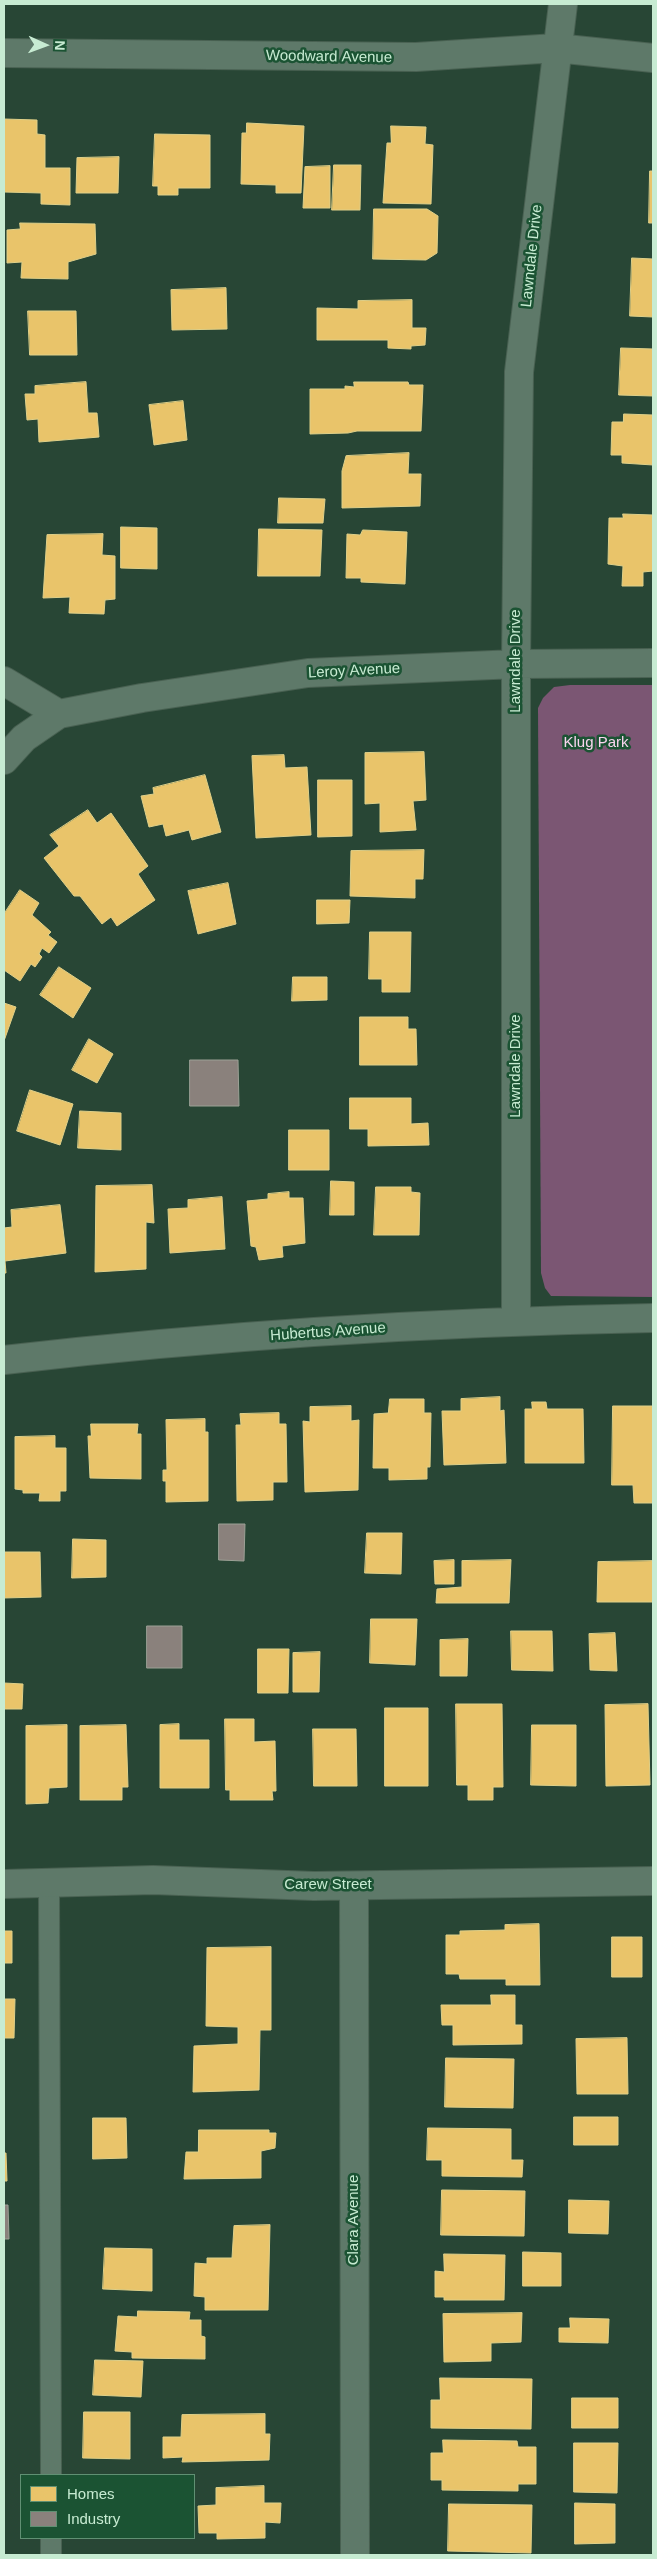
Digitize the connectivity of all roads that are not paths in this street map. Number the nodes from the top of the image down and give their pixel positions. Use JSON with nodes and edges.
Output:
{"nodes":[{"id":1,"x":563,"y":4,"type":"edge"},
{"id":2,"x":556,"y":48,"type":"junction"},
{"id":3,"x":4,"y":53,"type":"edge"},
{"id":4,"x":653,"y":58,"type":"edge"},
{"id":5,"x":653,"y":663,"type":"edge"},
{"id":6,"x":516,"y":664,"type":"junction"},
{"id":7,"x":4,"y":682,"type":"edge"},
{"id":8,"x":59,"y":714,"type":"junction"},
{"id":9,"x":4,"y":760,"type":"edge"},
{"id":10,"x":653,"y":1318,"type":"edge"},
{"id":11,"x":516,"y":1320,"type":"junction"},
{"id":12,"x":4,"y":1360,"type":"edge"},
{"id":13,"x":653,"y":1881,"type":"edge"},
{"id":14,"x":4,"y":1884,"type":"edge"},
{"id":15,"x":49,"y":1884,"type":"junction"},
{"id":16,"x":354,"y":1886,"type":"junction"},
{"id":17,"x":51,"y":2474,"type":"edge"},
{"id":18,"x":51,"y":2539,"type":"edge"},
{"id":19,"x":51,"y":2555,"type":"edge"},
{"id":20,"x":355,"y":2555,"type":"edge"}],
"edges":[{"from":1,"to":2,"type":"street","name":"Lawndale Drive"},
{"from":2,"to":3,"type":"street","name":"Woodward Avenue"},
{"from":2,"to":4,"type":"street","name":"Woodward Avenue"},
{"from":2,"to":6,"type":"street","name":"Lawndale Drive"},
{"from":5,"to":6,"type":"street","name":"Leroy Avenue"},
{"from":6,"to":8,"type":"street","name":"Leroy Avenue"},
{"from":6,"to":11,"type":"street","name":"Lawndale Drive"},
{"from":7,"to":8,"type":"street"},
{"from":8,"to":9,"type":"street","name":"Leroy Avenue"},
{"from":10,"to":11,"type":"street","name":"Hubertus Avenue"},
{"from":11,"to":12,"type":"street","name":"Hubertus Avenue"},
{"from":13,"to":16,"type":"street","name":"Carew Street"},
{"from":14,"to":15,"type":"street","name":"Carew Street"},
{"from":15,"to":16,"type":"street","name":"Carew Street"},
{"from":15,"to":17,"type":"lane"},
{"from":16,"to":20,"type":"street","name":"Clara Avenue"},
{"from":18,"to":19,"type":"lane"}]}
